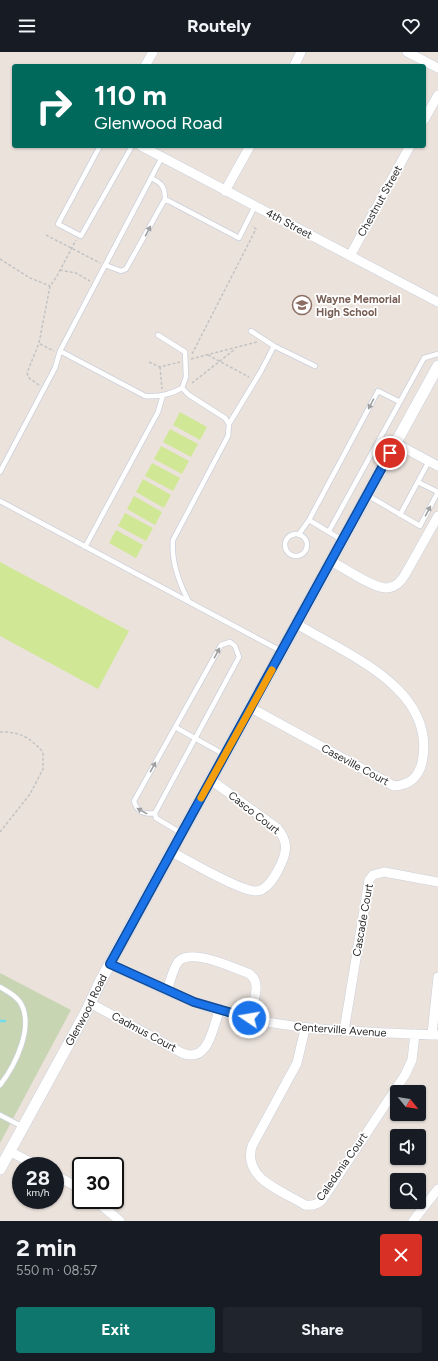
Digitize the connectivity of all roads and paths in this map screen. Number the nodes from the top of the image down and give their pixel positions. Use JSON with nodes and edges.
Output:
{"nodes":[{"id":1,"x":153,"y":52,"type":"edge"},
{"id":2,"x":301,"y":52,"type":"edge"},
{"id":3,"x":407,"y":52,"type":"edge"},
{"id":4,"x":146,"y":64,"type":"edge"},
{"id":5,"x":295,"y":64,"type":"edge"},
{"id":6,"x":438,"y":68,"type":"edge"},
{"id":7,"x":438,"y":95,"type":"edge"},
{"id":8,"x":426,"y":116,"type":"edge"},
{"id":9,"x":99,"y":148,"type":"edge"},
{"id":10,"x":131,"y":148,"type":"edge"},
{"id":11,"x":145,"y":148,"type":"edge"},
{"id":12,"x":249,"y":148,"type":"edge"},
{"id":13,"x":409,"y":148,"type":"edge"},
{"id":14,"x":162,"y":157,"type":"junction"},
{"id":15,"x":151,"y":178,"type":"junction"},
{"id":16,"x":225,"y":191,"type":"junction"},
{"id":17,"x":165,"y":199,"type":"junction"},
{"id":18,"x":255,"y":206,"type":"junction"},
{"id":19,"x":246,"y":224,"type":"junction"},
{"id":20,"x":78,"y":234,"type":"junction"},
{"id":21,"x":46,"y":235,"type":"dead end"},
{"id":22,"x":72,"y":248,"type":"junction"},
{"id":23,"x":350,"y":256,"type":"junction"},
{"id":24,"x":0,"y":259,"type":"edge"},
{"id":25,"x":105,"y":265,"type":"junction"},
{"id":26,"x":60,"y":270,"type":"junction"},
{"id":27,"x":95,"y":285,"type":"junction"},
{"id":28,"x":50,"y":286,"type":"junction"},
{"id":29,"x":438,"y":302,"type":"edge"},
{"id":30,"x":251,"y":331,"type":"dead end"},
{"id":31,"x":158,"y":336,"type":"dead end"},
{"id":32,"x":265,"y":340,"type":"junction"},
{"id":33,"x":39,"y":343,"type":"junction"},
{"id":34,"x":274,"y":346,"type":"junction"},
{"id":35,"x":236,"y":349,"type":"junction"},
{"id":36,"x":60,"y":352,"type":"junction"},
{"id":37,"x":438,"y":354,"type":"edge"},
{"id":38,"x":208,"y":355,"type":"junction"},
{"id":39,"x":186,"y":360,"type":"junction"},
{"id":40,"x":149,"y":362,"type":"dead end"},
{"id":41,"x":220,"y":362,"type":"junction"},
{"id":42,"x":315,"y":366,"type":"dead end"},
{"id":43,"x":438,"y":366,"type":"edge"},
{"id":44,"x":160,"y":367,"type":"junction"},
{"id":45,"x":256,"y":380,"type":"junction"},
{"id":46,"x":44,"y":388,"type":"junction"},
{"id":47,"x":182,"y":388,"type":"junction"},
{"id":48,"x":163,"y":395,"type":"junction"},
{"id":49,"x":400,"y":402,"type":"junction"},
{"id":50,"x":229,"y":424,"type":"junction"},
{"id":51,"x":395,"y":443,"type":"junction"},
{"id":52,"x":429,"y":461,"type":"junction"},
{"id":53,"x":438,"y":466,"type":"edge"},
{"id":54,"x":0,"y":472,"type":"edge"},
{"id":55,"x":418,"y":482,"type":"junction"},
{"id":56,"x":367,"y":495,"type":"junction"},
{"id":57,"x":0,"y":501,"type":"edge"},
{"id":58,"x":400,"y":515,"type":"junction"},
{"id":59,"x":438,"y":516,"type":"edge"},
{"id":60,"x":309,"y":520,"type":"junction"},
{"id":61,"x":329,"y":532,"type":"junction"},
{"id":62,"x":299,"y":534,"type":"junction"},
{"id":63,"x":342,"y":540,"type":"junction"},
{"id":64,"x":85,"y":547,"type":"junction"},
{"id":65,"x":331,"y":561,"type":"junction"},
{"id":66,"x":189,"y":602,"type":"junction"},
{"id":67,"x":297,"y":624,"type":"junction"},
{"id":68,"x":282,"y":651,"type":"junction"},
{"id":69,"x":250,"y":708,"type":"junction"},
{"id":70,"x":175,"y":727,"type":"junction"},
{"id":71,"x":0,"y":732,"type":"edge"},
{"id":72,"x":195,"y":739,"type":"junction"},
{"id":73,"x":225,"y":755,"type":"junction"},
{"id":74,"x":211,"y":780,"type":"junction"},
{"id":75,"x":155,"y":813,"type":"junction"},
{"id":76,"x":0,"y":832,"type":"edge"},
{"id":77,"x":182,"y":834,"type":"junction"},
{"id":78,"x":172,"y":852,"type":"junction"},
{"id":79,"x":438,"y":882,"type":"edge"},
{"id":80,"x":110,"y":964,"type":"junction"},
{"id":81,"x":438,"y":977,"type":"edge"},
{"id":82,"x":0,"y":987,"type":"edge"},
{"id":83,"x":166,"y":990,"type":"junction"},
{"id":84,"x":0,"y":992,"type":"edge"},
{"id":85,"x":9,"y":992,"type":"junction"},
{"id":86,"x":90,"y":1003,"type":"junction"},
{"id":87,"x":219,"y":1011,"type":"junction"},
{"id":88,"x":249,"y":1018,"type":"junction"},
{"id":89,"x":305,"y":1029,"type":"junction"},
{"id":90,"x":344,"y":1031,"type":"junction"},
{"id":91,"x":415,"y":1034,"type":"junction"},
{"id":92,"x":435,"y":1034,"type":"edge"},
{"id":93,"x":0,"y":1085,"type":"edge"},
{"id":94,"x":0,"y":1115,"type":"edge"},
{"id":95,"x":23,"y":1127,"type":"junction"},
{"id":96,"x":10,"y":1151,"type":"junction"},
{"id":97,"x":21,"y":1157,"type":"edge"},
{"id":98,"x":0,"y":1169,"type":"edge"},
{"id":99,"x":438,"y":1189,"type":"edge"},
{"id":100,"x":106,"y":1209,"type":"edge"},
{"id":101,"x":120,"y":1221,"type":"edge"},
{"id":102,"x":414,"y":1221,"type":"edge"}],
"edges":[{"from":1,"to":4,"type":"street"},
{"from":2,"to":5,"type":"street"},
{"from":3,"to":6,"type":"street"},
{"from":7,"to":8,"type":"street"},
{"from":9,"to":20,"type":"lane"},
{"from":10,"to":20,"type":"lane"},
{"from":11,"to":14,"type":"street","name":"4th Street"},
{"from":12,"to":16,"type":"street"},
{"from":13,"to":23,"type":"street","name":"Chestnut Street"},
{"from":14,"to":15,"type":"lane"},
{"from":14,"to":16,"type":"street","name":"4th Street"},
{"from":15,"to":17,"type":"lane"},
{"from":15,"to":25,"type":"lane"},
{"from":16,"to":18,"type":"street","name":"4th Street"},
{"from":17,"to":19,"type":"lane"},
{"from":25,"to":17,"type":"lane","one_way":true},
{"from":18,"to":19,"type":"lane"},
{"from":18,"to":23,"type":"street","name":"4th Street"},
{"from":19,"to":39,"type":"path"},
{"from":20,"to":22,"type":"path"},
{"from":21,"to":22,"type":"path"},
{"from":22,"to":25,"type":"path"},
{"from":22,"to":26,"type":"path"},
{"from":23,"to":29,"type":"street","name":"4th Street"},
{"from":24,"to":28,"type":"path"},
{"from":25,"to":27,"type":"lane"},
{"from":26,"to":27,"type":"path"},
{"from":26,"to":28,"type":"path"},
{"from":27,"to":36,"type":"lane"},
{"from":28,"to":33,"type":"path"},
{"from":30,"to":32,"type":"lane"},
{"from":31,"to":39,"type":"lane"},
{"from":32,"to":34,"type":"lane"},
{"from":32,"to":35,"type":"path"},
{"from":33,"to":36,"type":"path"},
{"from":33,"to":46,"type":"path"},
{"from":34,"to":42,"type":"lane"},
{"from":34,"to":45,"type":"lane"},
{"from":35,"to":38,"type":"path"},
{"from":35,"to":41,"type":"path"},
{"from":36,"to":46,"type":"lane"},
{"from":36,"to":48,"type":"lane"},
{"from":37,"to":49,"type":"lane"},
{"from":38,"to":39,"type":"path"},
{"from":38,"to":41,"type":"path"},
{"from":39,"to":44,"type":"path"},
{"from":39,"to":47,"type":"lane"},
{"from":40,"to":44,"type":"path"},
{"from":41,"to":45,"type":"path"},
{"from":41,"to":47,"type":"path"},
{"from":43,"to":51,"type":"street","name":"Glenwood Road"},
{"from":44,"to":48,"type":"path"},
{"from":45,"to":50,"type":"lane"},
{"from":46,"to":54,"type":"lane"},
{"from":47,"to":48,"type":"lane"},
{"from":47,"to":50,"type":"lane"},
{"from":48,"to":64,"type":"lane"},
{"from":49,"to":60,"type":"lane","one_way":true},
{"from":49,"to":61,"type":"lane"},
{"from":50,"to":66,"type":"lane"},
{"from":51,"to":52,"type":"street"},
{"from":51,"to":56,"type":"street","name":"Glenwood Road"},
{"from":52,"to":53,"type":"street"},
{"from":52,"to":55,"type":"lane"},
{"from":55,"to":58,"type":"lane"},
{"from":58,"to":55,"type":"lane","one_way":true},
{"from":56,"to":58,"type":"lane"},
{"from":56,"to":63,"type":"street","name":"Glenwood Road"},
{"from":57,"to":64,"type":"lane"},
{"from":59,"to":65,"type":"street"},
{"from":60,"to":61,"type":"lane"},
{"from":60,"to":62,"type":"lane"},
{"from":61,"to":63,"type":"lane"},
{"from":62,"to":62,"type":"lane"},
{"from":63,"to":65,"type":"street","name":"Glenwood Road"},
{"from":64,"to":66,"type":"lane"},
{"from":65,"to":67,"type":"street","name":"Glenwood Road"},
{"from":66,"to":68,"type":"lane"},
{"from":67,"to":68,"type":"street","name":"Glenwood Road"},
{"from":67,"to":69,"type":"street","name":"Caseville Court"},
{"from":68,"to":69,"type":"street","name":"Glenwood Road"},
{"from":69,"to":73,"type":"street","name":"Glenwood Road"},
{"from":70,"to":72,"type":"lane"},
{"from":70,"to":72,"type":"lane","one_way":true},
{"from":75,"to":70,"type":"lane","one_way":true},
{"from":71,"to":76,"type":"path"},
{"from":72,"to":73,"type":"lane"},
{"from":72,"to":75,"type":"lane"},
{"from":73,"to":74,"type":"street","name":"Glenwood Road"},
{"from":74,"to":77,"type":"street","name":"Glenwood Road"},
{"from":74,"to":78,"type":"street","name":"Casco Court"},
{"from":75,"to":77,"type":"lane"},
{"from":77,"to":78,"type":"street","name":"Glenwood Road"},
{"from":78,"to":80,"type":"street","name":"Glenwood Road"},
{"from":79,"to":90,"type":"street","name":"Cascade Court"},
{"from":80,"to":83,"type":"street","name":"Centerville Avenue"},
{"from":80,"to":86,"type":"street","name":"Glenwood Road"},
{"from":81,"to":92,"type":"street"},
{"from":82,"to":85,"type":"lane"},
{"from":83,"to":87,"type":"street","name":"Centerville Avenue"},
{"from":83,"to":88,"type":"street"},
{"from":84,"to":85,"type":"lane"},
{"from":85,"to":93,"type":"lane"},
{"from":86,"to":87,"type":"street","name":"Cadmus Court"},
{"from":86,"to":95,"type":"street","name":"Glenwood Road"},
{"from":87,"to":88,"type":"street","name":"Centerville Avenue"},
{"from":88,"to":89,"type":"street","name":"Centerville Avenue"},
{"from":89,"to":90,"type":"street","name":"Centerville Avenue"},
{"from":89,"to":91,"type":"street","name":"Caledonia Court"},
{"from":90,"to":91,"type":"street","name":"Centerville Avenue"},
{"from":91,"to":92,"type":"street","name":"Centerville Avenue"},
{"from":94,"to":95,"type":"lane"},
{"from":95,"to":96,"type":"street","name":"Glenwood Road"},
{"from":96,"to":97,"type":"street"},
{"from":96,"to":98,"type":"street","name":"Glenwood Road"},
{"from":99,"to":102,"type":"street"},
{"from":100,"to":101,"type":"street"}]}
